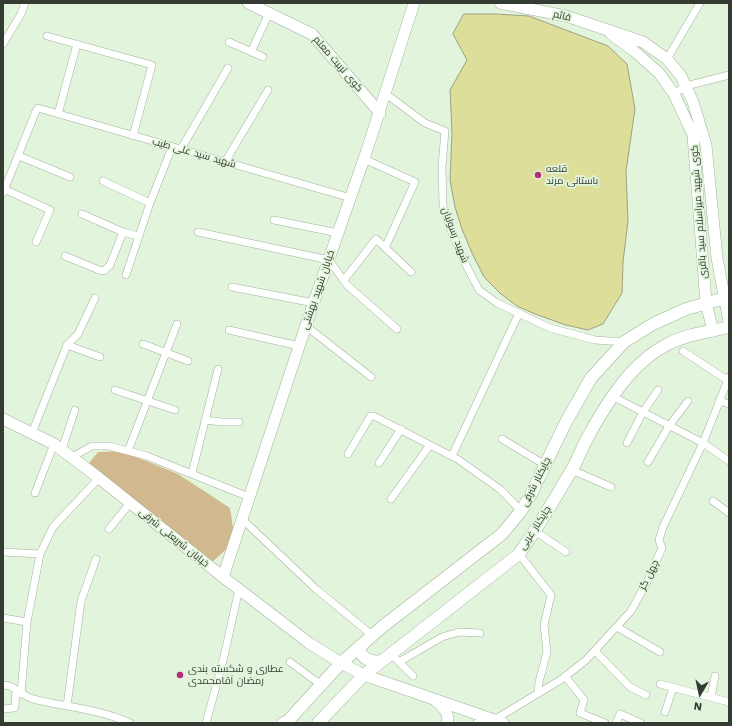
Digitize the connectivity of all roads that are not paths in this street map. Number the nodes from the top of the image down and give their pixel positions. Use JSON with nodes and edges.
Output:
{"nodes":[{"id":1,"x":25,"y":3,"type":"edge"},
{"id":2,"x":248,"y":3,"type":"edge"},
{"id":3,"x":414,"y":3,"type":"edge"},
{"id":4,"x":700,"y":3,"type":"edge"},
{"id":5,"x":507,"y":4,"type":"edge"},
{"id":6,"x":269,"y":13,"type":"junction"},
{"id":7,"x":600,"y":27,"type":"junction"},
{"id":8,"x":47,"y":36,"type":"dead end"},
{"id":9,"x":229,"y":42,"type":"dead end"},
{"id":10,"x":3,"y":44,"type":"edge"},
{"id":11,"x":77,"y":44,"type":"junction"},
{"id":12,"x":251,"y":52,"type":"junction"},
{"id":13,"x":263,"y":57,"type":"dead end"},
{"id":14,"x":667,"y":59,"type":"junction"},
{"id":15,"x":228,"y":68,"type":"dead end"},
{"id":16,"x":729,"y":75,"type":"edge"},
{"id":17,"x":686,"y":86,"type":"junction"},
{"id":18,"x":268,"y":90,"type":"dead end"},
{"id":19,"x":386,"y":94,"type":"junction"},
{"id":20,"x":674,"y":94,"type":"junction"},
{"id":21,"x":380,"y":113,"type":"junction"},
{"id":22,"x":58,"y":114,"type":"junction"},
{"id":23,"x":133,"y":136,"type":"junction"},
{"id":24,"x":172,"y":147,"type":"junction"},
{"id":25,"x":181,"y":150,"type":"junction"},
{"id":26,"x":19,"y":156,"type":"junction"},
{"id":27,"x":364,"y":159,"type":"junction"},
{"id":28,"x":225,"y":162,"type":"junction"},
{"id":29,"x":70,"y":177,"type":"dead end"},
{"id":30,"x":103,"y":181,"type":"dead end"},
{"id":31,"x":4,"y":191,"type":"edge"},
{"id":32,"x":351,"y":198,"type":"junction"},
{"id":33,"x":150,"y":202,"type":"junction"},
{"id":34,"x":82,"y":214,"type":"dead end"},
{"id":35,"x":274,"y":220,"type":"dead end"},
{"id":36,"x":122,"y":232,"type":"junction"},
{"id":37,"x":198,"y":232,"type":"dead end"},
{"id":38,"x":338,"y":234,"type":"junction"},
{"id":39,"x":138,"y":236,"type":"junction"},
{"id":40,"x":36,"y":242,"type":"dead end"},
{"id":41,"x":385,"y":248,"type":"junction"},
{"id":42,"x":65,"y":256,"type":"dead end"},
{"id":43,"x":329,"y":260,"type":"junction"},
{"id":44,"x":411,"y":272,"type":"dead end"},
{"id":45,"x":126,"y":275,"type":"dead end"},
{"id":46,"x":344,"y":280,"type":"junction"},
{"id":47,"x":232,"y":287,"type":"dead end"},
{"id":48,"x":727,"y":297,"type":"edge"},
{"id":49,"x":95,"y":298,"type":"dead end"},
{"id":50,"x":314,"y":303,"type":"junction"},
{"id":51,"x":706,"y":303,"type":"junction"},
{"id":52,"x":519,"y":313,"type":"junction"},
{"id":53,"x":729,"y":322,"type":"edge"},
{"id":54,"x":177,"y":324,"type":"dead end"},
{"id":55,"x":306,"y":326,"type":"junction"},
{"id":56,"x":729,"y":327,"type":"edge"},
{"id":57,"x":397,"y":329,"type":"dead end"},
{"id":58,"x":229,"y":330,"type":"dead end"},
{"id":59,"x":713,"y":331,"type":"junction"},
{"id":60,"x":624,"y":342,"type":"junction"},
{"id":61,"x":143,"y":344,"type":"dead end"},
{"id":62,"x":67,"y":345,"type":"junction"},
{"id":63,"x":299,"y":346,"type":"junction"},
{"id":64,"x":683,"y":351,"type":"dead end"},
{"id":65,"x":166,"y":353,"type":"junction"},
{"id":66,"x":100,"y":358,"type":"dead end"},
{"id":67,"x":188,"y":361,"type":"dead end"},
{"id":68,"x":218,"y":369,"type":"dead end"},
{"id":69,"x":371,"y":377,"type":"dead end"},
{"id":70,"x":728,"y":379,"type":"edge"},
{"id":71,"x":115,"y":390,"type":"dead end"},
{"id":72,"x":658,"y":390,"type":"dead end"},
{"id":73,"x":612,"y":396,"type":"junction"},
{"id":74,"x":147,"y":400,"type":"junction"},
{"id":75,"x":688,"y":401,"type":"dead end"},
{"id":76,"x":719,"y":401,"type":"junction"},
{"id":77,"x":729,"y":404,"type":"edge"},
{"id":78,"x":75,"y":410,"type":"dead end"},
{"id":79,"x":175,"y":410,"type":"dead end"},
{"id":80,"x":643,"y":412,"type":"junction"},
{"id":81,"x":3,"y":419,"type":"edge"},
{"id":82,"x":205,"y":420,"type":"junction"},
{"id":83,"x":239,"y":422,"type":"dead end"},
{"id":84,"x":669,"y":426,"type":"junction"},
{"id":85,"x":401,"y":429,"type":"junction"},
{"id":86,"x":32,"y":433,"type":"junction"},
{"id":87,"x":502,"y":439,"type":"dead end"},
{"id":88,"x":627,"y":443,"type":"dead end"},
{"id":89,"x":703,"y":443,"type":"junction"},
{"id":90,"x":430,"y":445,"type":"junction"},
{"id":91,"x":58,"y":446,"type":"junction"},
{"id":92,"x":128,"y":450,"type":"junction"},
{"id":93,"x":348,"y":454,"type":"dead end"},
{"id":94,"x":452,"y":456,"type":"junction"},
{"id":95,"x":72,"y":457,"type":"junction"},
{"id":96,"x":729,"y":461,"type":"edge"},
{"id":97,"x":648,"y":462,"type":"dead end"},
{"id":98,"x":379,"y":463,"type":"dead end"},
{"id":99,"x":545,"y":465,"type":"junction"},
{"id":100,"x":572,"y":470,"type":"junction"},
{"id":101,"x":192,"y":473,"type":"junction"},
{"id":102,"x":99,"y":478,"type":"junction"},
{"id":103,"x":611,"y":487,"type":"dead end"},
{"id":104,"x":35,"y":493,"type":"dead end"},
{"id":105,"x":249,"y":497,"type":"junction"},
{"id":106,"x":391,"y":499,"type":"dead end"},
{"id":107,"x":713,"y":501,"type":"dead end"},
{"id":108,"x":130,"y":503,"type":"junction"},
{"id":109,"x":521,"y":511,"type":"junction"},
{"id":110,"x":729,"y":513,"type":"edge"},
{"id":111,"x":242,"y":519,"type":"junction"},
{"id":112,"x":109,"y":529,"type":"dead end"},
{"id":113,"x":535,"y":531,"type":"junction"},
{"id":114,"x":3,"y":552,"type":"edge"},
{"id":115,"x":566,"y":552,"type":"dead end"},
{"id":116,"x":40,"y":554,"type":"junction"},
{"id":117,"x":519,"y":554,"type":"junction"},
{"id":118,"x":96,"y":559,"type":"dead end"},
{"id":119,"x":223,"y":577,"type":"junction"},
{"id":120,"x":239,"y":589,"type":"junction"},
{"id":121,"x":3,"y":618,"type":"edge"},
{"id":122,"x":27,"y":622,"type":"junction"},
{"id":123,"x":616,"y":627,"type":"junction"},
{"id":124,"x":480,"y":633,"type":"dead end"},
{"id":125,"x":372,"y":635,"type":"junction"},
{"id":126,"x":359,"y":646,"type":"junction"},
{"id":127,"x":594,"y":651,"type":"junction"},
{"id":128,"x":660,"y":652,"type":"dead end"},
{"id":129,"x":390,"y":659,"type":"junction"},
{"id":130,"x":290,"y":662,"type":"dead end"},
{"id":131,"x":340,"y":663,"type":"junction"},
{"id":132,"x":364,"y":675,"type":"junction"},
{"id":133,"x":413,"y":676,"type":"dead end"},
{"id":134,"x":565,"y":676,"type":"junction"},
{"id":135,"x":715,"y":676,"type":"dead end"},
{"id":136,"x":3,"y":684,"type":"edge"},
{"id":137,"x":660,"y":684,"type":"dead end"},
{"id":138,"x":321,"y":685,"type":"junction"},
{"id":139,"x":673,"y":688,"type":"junction"},
{"id":140,"x":19,"y":692,"type":"junction"},
{"id":141,"x":538,"y":693,"type":"junction"},
{"id":142,"x":646,"y":695,"type":"dead end"},
{"id":143,"x":711,"y":697,"type":"junction"},
{"id":144,"x":434,"y":699,"type":"junction"},
{"id":145,"x":729,"y":702,"type":"edge"},
{"id":146,"x":67,"y":706,"type":"junction"},
{"id":147,"x":3,"y":709,"type":"edge"},
{"id":148,"x":665,"y":712,"type":"dead end"},
{"id":149,"x":499,"y":721,"type":"edge"},
{"id":150,"x":130,"y":723,"type":"edge"},
{"id":151,"x":206,"y":723,"type":"edge"},
{"id":152,"x":286,"y":723,"type":"edge"},
{"id":153,"x":318,"y":723,"type":"edge"},
{"id":154,"x":447,"y":723,"type":"edge"},
{"id":155,"x":476,"y":723,"type":"edge"},
{"id":156,"x":605,"y":723,"type":"edge"},
{"id":157,"x":616,"y":723,"type":"edge"},
{"id":158,"x":641,"y":723,"type":"edge"}],
"edges":[{"from":1,"to":10,"type":"street"},
{"from":2,"to":6,"type":"street","name":"کوی تربیت معلم"},
{"from":3,"to":19,"type":"street","name":"خیابان شهید بهشتی"},
{"from":4,"to":14,"type":"street"},
{"from":5,"to":7,"type":"street","name":"قائم"},
{"from":6,"to":12,"type":"street"},
{"from":6,"to":21,"type":"street","name":"کوی تربیت معلم"},
{"from":7,"to":14,"type":"street","name":"کوی شهید میراسلام سید باقری"},
{"from":7,"to":20,"type":"street","name":"کوی شهید میراسلام سید باقری"},
{"from":8,"to":11,"type":"street"},
{"from":9,"to":12,"type":"street"},
{"from":11,"to":22,"type":"street"},
{"from":11,"to":23,"type":"street"},
{"from":12,"to":13,"type":"street"},
{"from":14,"to":17,"type":"street","name":"کوی شهید میراسلام سید باقری"},
{"from":15,"to":25,"type":"street"},
{"from":16,"to":17,"type":"street"},
{"from":17,"to":20,"type":"street"},
{"from":17,"to":48,"type":"street","name":"کوی شهید میراسلام سید باقری"},
{"from":18,"to":28,"type":"street"},
{"from":19,"to":21,"type":"street","name":"خیابان شهید بهشتی"},
{"from":19,"to":52,"type":"street","name":"شهید رسولیان"},
{"from":20,"to":51,"type":"street","name":"کوی شهید میراسلام سید باقری"},
{"from":21,"to":27,"type":"street","name":"خیابان شهید بهشتی"},
{"from":22,"to":23,"type":"street","name":"شهید سید علی طیب"},
{"from":22,"to":26,"type":"street","name":"شهید سید علی طیب"},
{"from":23,"to":24,"type":"street","name":"شهید سید علی طیب"},
{"from":24,"to":25,"type":"street","name":"شهید سید علی طیب"},
{"from":24,"to":33,"type":"street"},
{"from":25,"to":28,"type":"street","name":"شهید سید علی طیب"},
{"from":26,"to":29,"type":"street"},
{"from":26,"to":31,"type":"street"},
{"from":27,"to":32,"type":"street","name":"خیابان شهید بهشتی"},
{"from":27,"to":41,"type":"street"},
{"from":28,"to":32,"type":"street","name":"شهید سید علی طیب"},
{"from":30,"to":33,"type":"street"},
{"from":31,"to":40,"type":"street"},
{"from":32,"to":38,"type":"street","name":"خیابان شهید بهشتی"},
{"from":33,"to":39,"type":"street"},
{"from":34,"to":36,"type":"street"},
{"from":35,"to":38,"type":"street"},
{"from":36,"to":39,"type":"street"},
{"from":36,"to":42,"type":"street"},
{"from":37,"to":43,"type":"street"},
{"from":38,"to":43,"type":"street","name":"خیابان شهید بهشتی"},
{"from":39,"to":45,"type":"street"},
{"from":41,"to":44,"type":"street"},
{"from":41,"to":46,"type":"street"},
{"from":43,"to":46,"type":"street"},
{"from":43,"to":50,"type":"street","name":"خیابان شهید بهشتی"},
{"from":46,"to":57,"type":"street"},
{"from":47,"to":50,"type":"street"},
{"from":48,"to":51,"type":"main road","name":"چایکنار شرقی"},
{"from":48,"to":53,"type":"street","name":"کوی شهید میراسلام سید باقری"},
{"from":49,"to":62,"type":"street"},
{"from":50,"to":55,"type":"street","name":"خیابان شهید بهشتی"},
{"from":51,"to":59,"type":"street","name":"کوی شهید میراسلام سید باقری"},
{"from":51,"to":60,"type":"main road","name":"چایکنار شرقی"},
{"from":52,"to":60,"type":"street","name":"شهید رسولیان"},
{"from":52,"to":94,"type":"street"},
{"from":54,"to":65,"type":"street"},
{"from":55,"to":63,"type":"street","name":"خیابان شهید بهشتی"},
{"from":55,"to":69,"type":"street"},
{"from":56,"to":59,"type":"main road","name":"چایکنار غربی"},
{"from":58,"to":63,"type":"street"},
{"from":59,"to":73,"type":"main road","name":"چایکنار غربی"},
{"from":60,"to":99,"type":"main road","name":"چایکنار شرقی"},
{"from":61,"to":65,"type":"street"},
{"from":62,"to":66,"type":"street"},
{"from":62,"to":86,"type":"street"},
{"from":63,"to":105,"type":"street","name":"خیابان شهید بهشتی"},
{"from":64,"to":70,"type":"street"},
{"from":65,"to":67,"type":"street"},
{"from":65,"to":74,"type":"street"},
{"from":68,"to":82,"type":"street"},
{"from":70,"to":76,"type":"street","name":"چهل گز"},
{"from":71,"to":74,"type":"street"},
{"from":72,"to":80,"type":"street"},
{"from":73,"to":80,"type":"street"},
{"from":73,"to":100,"type":"main road","name":"چایکنار غربی"},
{"from":74,"to":79,"type":"street"},
{"from":74,"to":92,"type":"street"},
{"from":75,"to":84,"type":"street"},
{"from":76,"to":77,"type":"street"},
{"from":76,"to":89,"type":"street","name":"چهل گز"},
{"from":78,"to":91,"type":"street"},
{"from":80,"to":84,"type":"street"},
{"from":80,"to":88,"type":"street"},
{"from":81,"to":86,"type":"street","name":"خیابان شریعتی شرقی"},
{"from":82,"to":83,"type":"street"},
{"from":82,"to":101,"type":"street"},
{"from":84,"to":89,"type":"street"},
{"from":84,"to":97,"type":"street"},
{"from":85,"to":90,"type":"street"},
{"from":85,"to":93,"type":"street"},
{"from":85,"to":98,"type":"street"},
{"from":86,"to":91,"type":"street","name":"خیابان شریعتی شرقی"},
{"from":87,"to":99,"type":"street"},
{"from":89,"to":96,"type":"street"},
{"from":89,"to":123,"type":"street","name":"چهل گز"},
{"from":90,"to":94,"type":"street"},
{"from":90,"to":106,"type":"street"},
{"from":91,"to":95,"type":"street","name":"خیابان شریعتی شرقی"},
{"from":91,"to":104,"type":"street"},
{"from":92,"to":95,"type":"street"},
{"from":92,"to":101,"type":"street"},
{"from":94,"to":109,"type":"street"},
{"from":95,"to":102,"type":"street","name":"خیابان شریعتی شرقی"},
{"from":99,"to":109,"type":"main road","name":"چایکنار شرقی"},
{"from":100,"to":103,"type":"street"},
{"from":100,"to":113,"type":"main road","name":"چایکنار غربی"},
{"from":101,"to":105,"type":"street"},
{"from":102,"to":108,"type":"street","name":"خیابان شریعتی شرقی"},
{"from":102,"to":116,"type":"street"},
{"from":105,"to":111,"type":"street","name":"خیابان شهید بهشتی"},
{"from":107,"to":110,"type":"street"},
{"from":108,"to":112,"type":"street"},
{"from":108,"to":119,"type":"street","name":"خیابان شریعتی شرقی"},
{"from":109,"to":125,"type":"main road","name":"چایکنار شرقی"},
{"from":111,"to":119,"type":"street","name":"خیابان شهید بهشتی"},
{"from":111,"to":125,"type":"street"},
{"from":113,"to":115,"type":"street"},
{"from":113,"to":117,"type":"main road","name":"چایکنار غربی"},
{"from":114,"to":116,"type":"street"},
{"from":116,"to":122,"type":"street"},
{"from":117,"to":129,"type":"main road","name":"چایکنار غربی"},
{"from":117,"to":141,"type":"street"},
{"from":118,"to":146,"type":"street"},
{"from":119,"to":120,"type":"street","name":"خیابان شریعتی شرقی"},
{"from":120,"to":131,"type":"street","name":"خیابان شریعتی شرقی"},
{"from":120,"to":151,"type":"street"},
{"from":121,"to":122,"type":"street"},
{"from":122,"to":140,"type":"street"},
{"from":123,"to":127,"type":"street","name":"چهل گز"},
{"from":123,"to":128,"type":"street"},
{"from":124,"to":129,"type":"street"},
{"from":125,"to":126,"type":"main road","name":"چایکنار شرقی"},
{"from":126,"to":129,"type":"main road"},
{"from":126,"to":131,"type":"main road","name":"چایکنار شرقی"},
{"from":127,"to":134,"type":"street","name":"چهل گز"},
{"from":127,"to":142,"type":"street"},
{"from":129,"to":132,"type":"main road","name":"چایکنار غربی"},
{"from":129,"to":133,"type":"street"},
{"from":130,"to":138,"type":"street"},
{"from":131,"to":132,"type":"street","name":"خیابان شریعتی شرقی"},
{"from":131,"to":138,"type":"main road","name":"چایکنار شرقی"},
{"from":132,"to":144,"type":"street"},
{"from":132,"to":153,"type":"main road","name":"چایکنار غربی"},
{"from":134,"to":141,"type":"street","name":"چهل گز"},
{"from":134,"to":156,"type":"street"},
{"from":135,"to":143,"type":"street"},
{"from":136,"to":140,"type":"street"},
{"from":137,"to":139,"type":"street"},
{"from":138,"to":152,"type":"main road","name":"چایکنار شرقی"},
{"from":139,"to":143,"type":"street"},
{"from":139,"to":148,"type":"street"},
{"from":140,"to":146,"type":"street"},
{"from":140,"to":147,"type":"street"},
{"from":141,"to":149,"type":"street","name":"چهل گز"},
{"from":143,"to":145,"type":"street"},
{"from":144,"to":149,"type":"street"},
{"from":144,"to":154,"type":"street"},
{"from":146,"to":150,"type":"street"},
{"from":149,"to":155,"type":"street"},
{"from":157,"to":158,"type":"street"}]}
